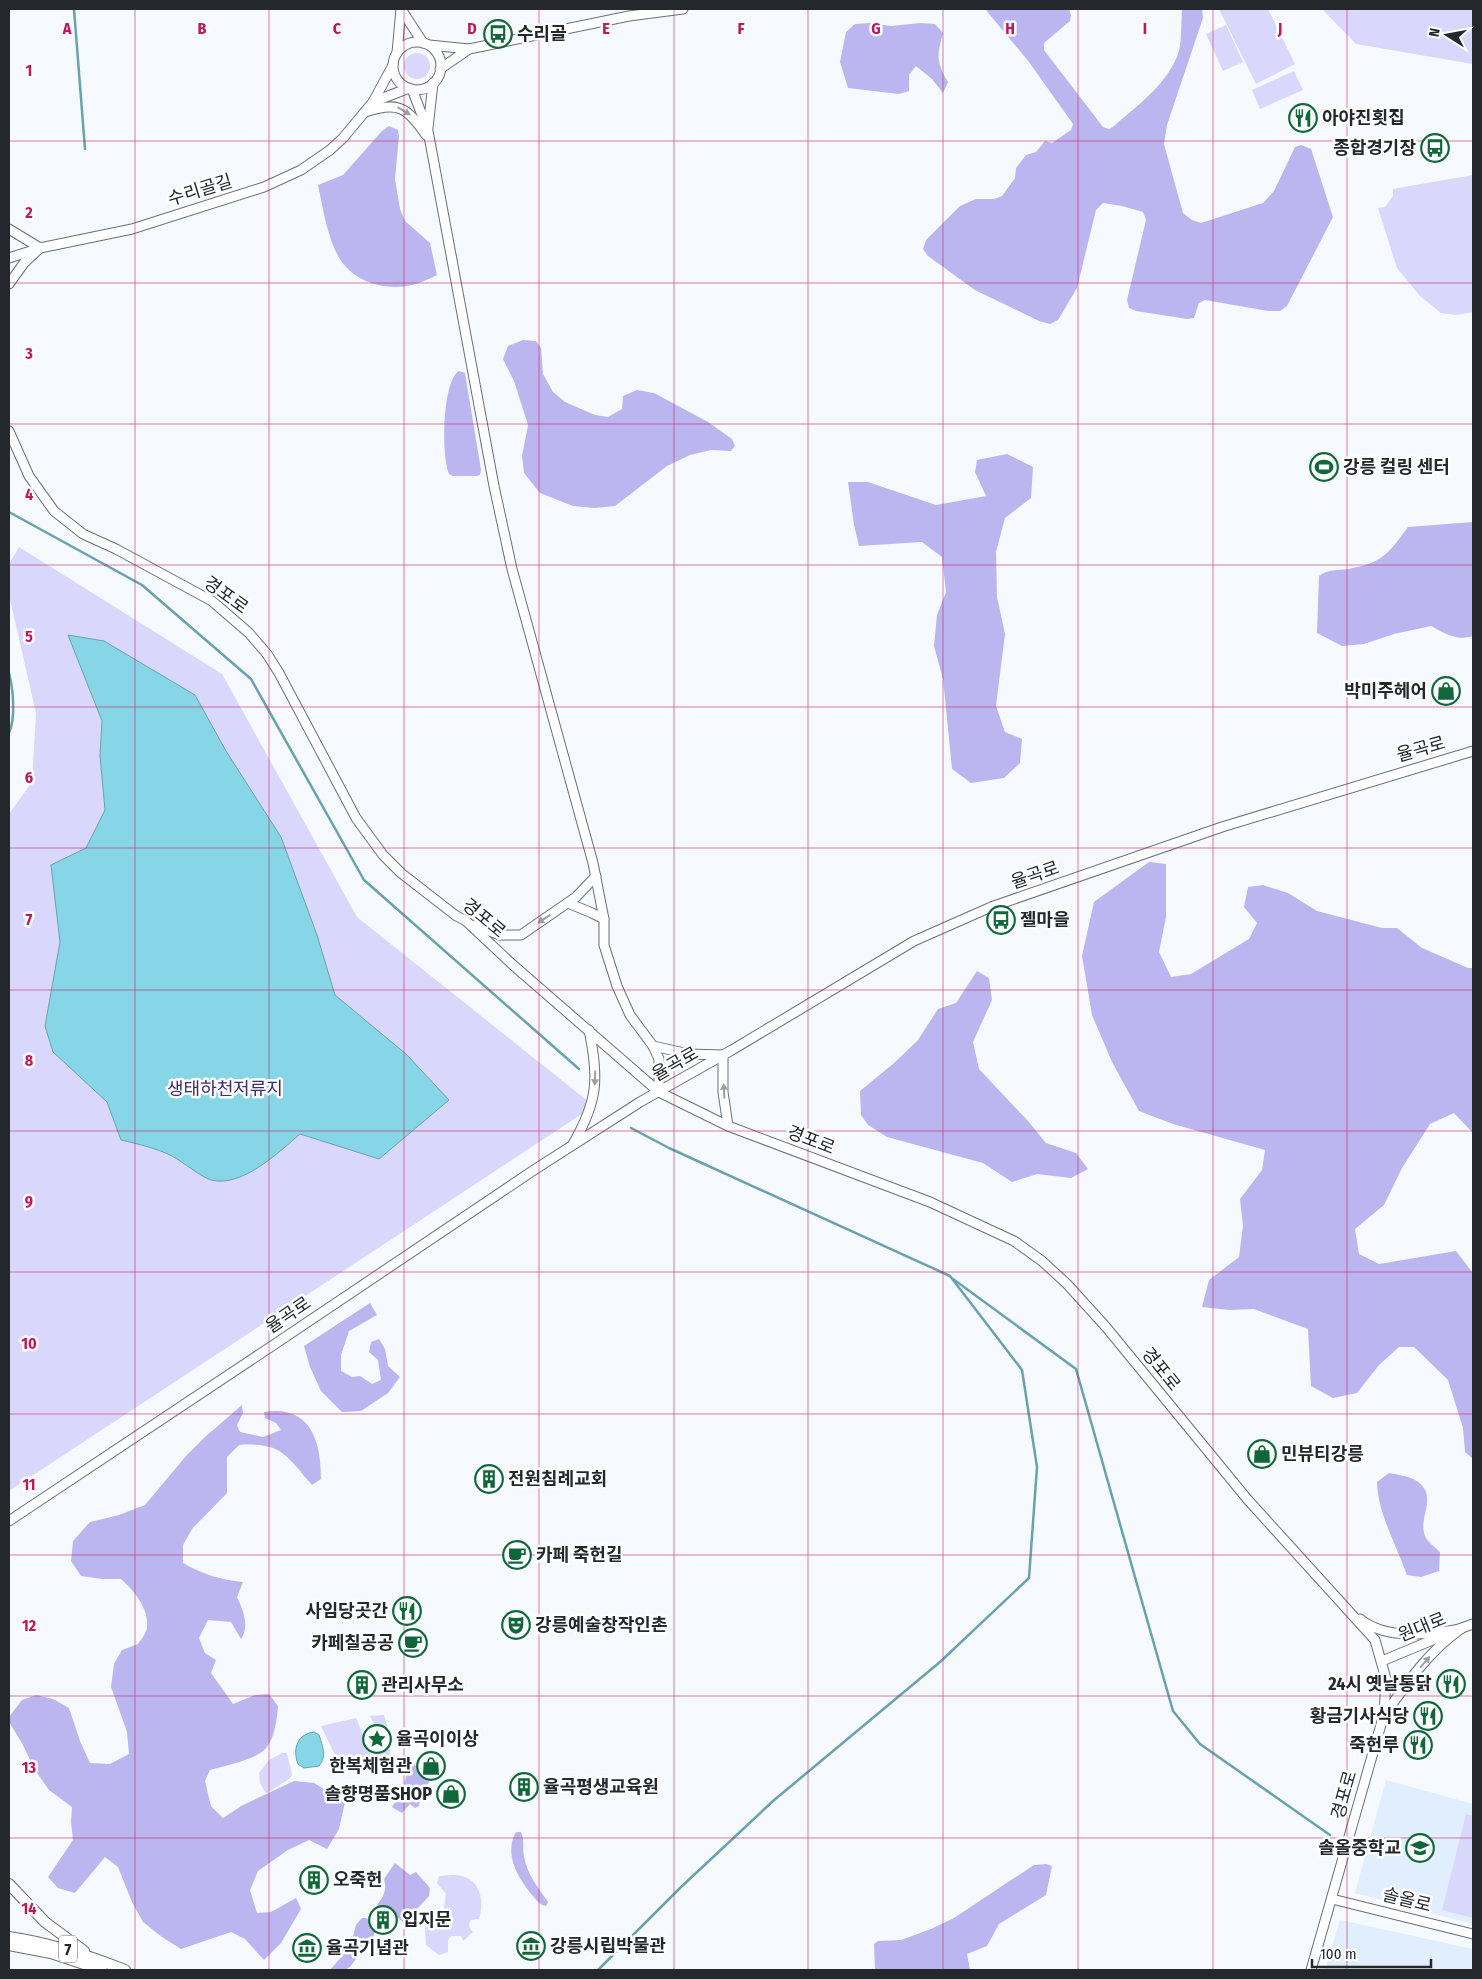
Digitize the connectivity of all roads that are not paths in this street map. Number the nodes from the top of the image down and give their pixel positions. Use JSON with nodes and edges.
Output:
{"nodes":[{"id":1,"x":401,"y":9,"type":"edge"},
{"id":2,"x":683,"y":9,"type":"edge"},
{"id":3,"x":426,"y":44,"type":"junction"},
{"id":4,"x":469,"y":48,"type":"junction"},
{"id":5,"x":397,"y":53,"type":"junction"},
{"id":6,"x":393,"y":65,"type":"junction"},
{"id":7,"x":440,"y":69,"type":"junction"},
{"id":8,"x":433,"y":83,"type":"junction"},
{"id":9,"x":410,"y":88,"type":"junction"},
{"id":10,"x":373,"y":102,"type":"junction"},
{"id":11,"x":365,"y":112,"type":"junction"},
{"id":12,"x":428,"y":131,"type":"junction"},
{"id":13,"x":430,"y":142,"type":"junction"},
{"id":14,"x":9,"y":229,"type":"edge"},
{"id":15,"x":40,"y":248,"type":"junction"},
{"id":16,"x":9,"y":258,"type":"edge"},
{"id":17,"x":9,"y":284,"type":"edge"},
{"id":18,"x":9,"y":431,"type":"edge"},
{"id":19,"x":1473,"y":751,"type":"edge"},
{"id":20,"x":596,"y":876,"type":"junction"},
{"id":21,"x":568,"y":903,"type":"junction"},
{"id":22,"x":604,"y":920,"type":"junction"},
{"id":23,"x":466,"y":921,"type":"junction"},
{"id":24,"x":588,"y":1030,"type":"junction"},
{"id":25,"x":653,"y":1046,"type":"junction"},
{"id":26,"x":723,"y":1055,"type":"junction"},
{"id":27,"x":659,"y":1092,"type":"junction"},
{"id":28,"x":728,"y":1126,"type":"junction"},
{"id":29,"x":572,"y":1146,"type":"junction"},
{"id":30,"x":9,"y":1521,"type":"edge"},
{"id":31,"x":1341,"y":1604,"type":"junction"},
{"id":32,"x":1473,"y":1624,"type":"edge"},
{"id":33,"x":1461,"y":1629,"type":"junction"},
{"id":34,"x":1382,"y":1661,"type":"junction"},
{"id":35,"x":1384,"y":1714,"type":"junction"},
{"id":36,"x":9,"y":1884,"type":"edge"},
{"id":37,"x":1332,"y":1899,"type":"junction"},
{"id":38,"x":1473,"y":1934,"type":"edge"},
{"id":39,"x":9,"y":1937,"type":"edge"},
{"id":40,"x":9,"y":1945,"type":"edge"},
{"id":41,"x":93,"y":1958,"type":"junction"},
{"id":42,"x":102,"y":1970,"type":"edge"},
{"id":43,"x":125,"y":1970,"type":"edge"},
{"id":44,"x":1311,"y":1970,"type":"edge"}],
"edges":[{"from":1,"to":3,"type":"street"},
{"from":1,"to":5,"type":"street"},
{"from":2,"to":4,"type":"street"},
{"from":3,"to":4,"type":"street"},
{"from":3,"to":5,"type":"street"},
{"from":3,"to":7,"type":"street"},
{"from":4,"to":7,"type":"street"},
{"from":5,"to":6,"type":"street"},
{"from":6,"to":9,"type":"street"},
{"from":6,"to":10,"type":"street","name":"수리골길"},
{"from":7,"to":8,"type":"street"},
{"from":8,"to":9,"type":"street"},
{"from":8,"to":12,"type":"street"},
{"from":9,"to":10,"type":"street","name":"수리골길"},
{"from":9,"to":12,"type":"street"},
{"from":10,"to":11,"type":"street","name":"수리골길"},
{"from":11,"to":13,"type":"street","one_way":true},
{"from":11,"to":15,"type":"street","name":"수리골길"},
{"from":12,"to":13,"type":"street"},
{"from":13,"to":20,"type":"street"},
{"from":14,"to":15,"type":"street"},
{"from":15,"to":16,"type":"street","name":"수리골길"},
{"from":15,"to":17,"type":"street"},
{"from":18,"to":23,"type":"street","name":"경포로"},
{"from":19,"to":26,"type":"street","name":"율곡로"},
{"from":20,"to":21,"type":"street"},
{"from":20,"to":22,"type":"street"},
{"from":21,"to":22,"type":"street"},
{"from":21,"to":23,"type":"street","one_way":true},
{"from":22,"to":25,"type":"street"},
{"from":23,"to":24,"type":"street","name":"경포로"},
{"from":24,"to":27,"type":"street","name":"경포로"},
{"from":24,"to":29,"type":"street","one_way":true},
{"from":25,"to":26,"type":"street"},
{"from":25,"to":27,"type":"street"},
{"from":26,"to":27,"type":"street","name":"율곡로"},
{"from":28,"to":26,"type":"street","one_way":true},
{"from":27,"to":28,"type":"street","name":"경포로"},
{"from":27,"to":29,"type":"street","name":"율곡로"},
{"from":28,"to":31,"type":"street","name":"경포로"},
{"from":29,"to":30,"type":"street","name":"율곡로"},
{"from":31,"to":33,"type":"street"},
{"from":31,"to":34,"type":"street","name":"경포로"},
{"from":32,"to":33,"type":"street","name":"원대로"},
{"from":33,"to":34,"type":"street","name":"원대로"},
{"from":35,"to":33,"type":"street","one_way":true},
{"from":34,"to":35,"type":"street","name":"경포로"},
{"from":35,"to":37,"type":"street","name":"경포로"},
{"from":36,"to":41,"type":"main road"},
{"from":37,"to":38,"type":"street","name":"솔올로"},
{"from":37,"to":44,"type":"street","name":"경포로"},
{"from":39,"to":41,"type":"main road","number":"7"},
{"from":40,"to":42,"type":"main road","number":"7"},
{"from":41,"to":43,"type":"main road","number":"7"}]}
